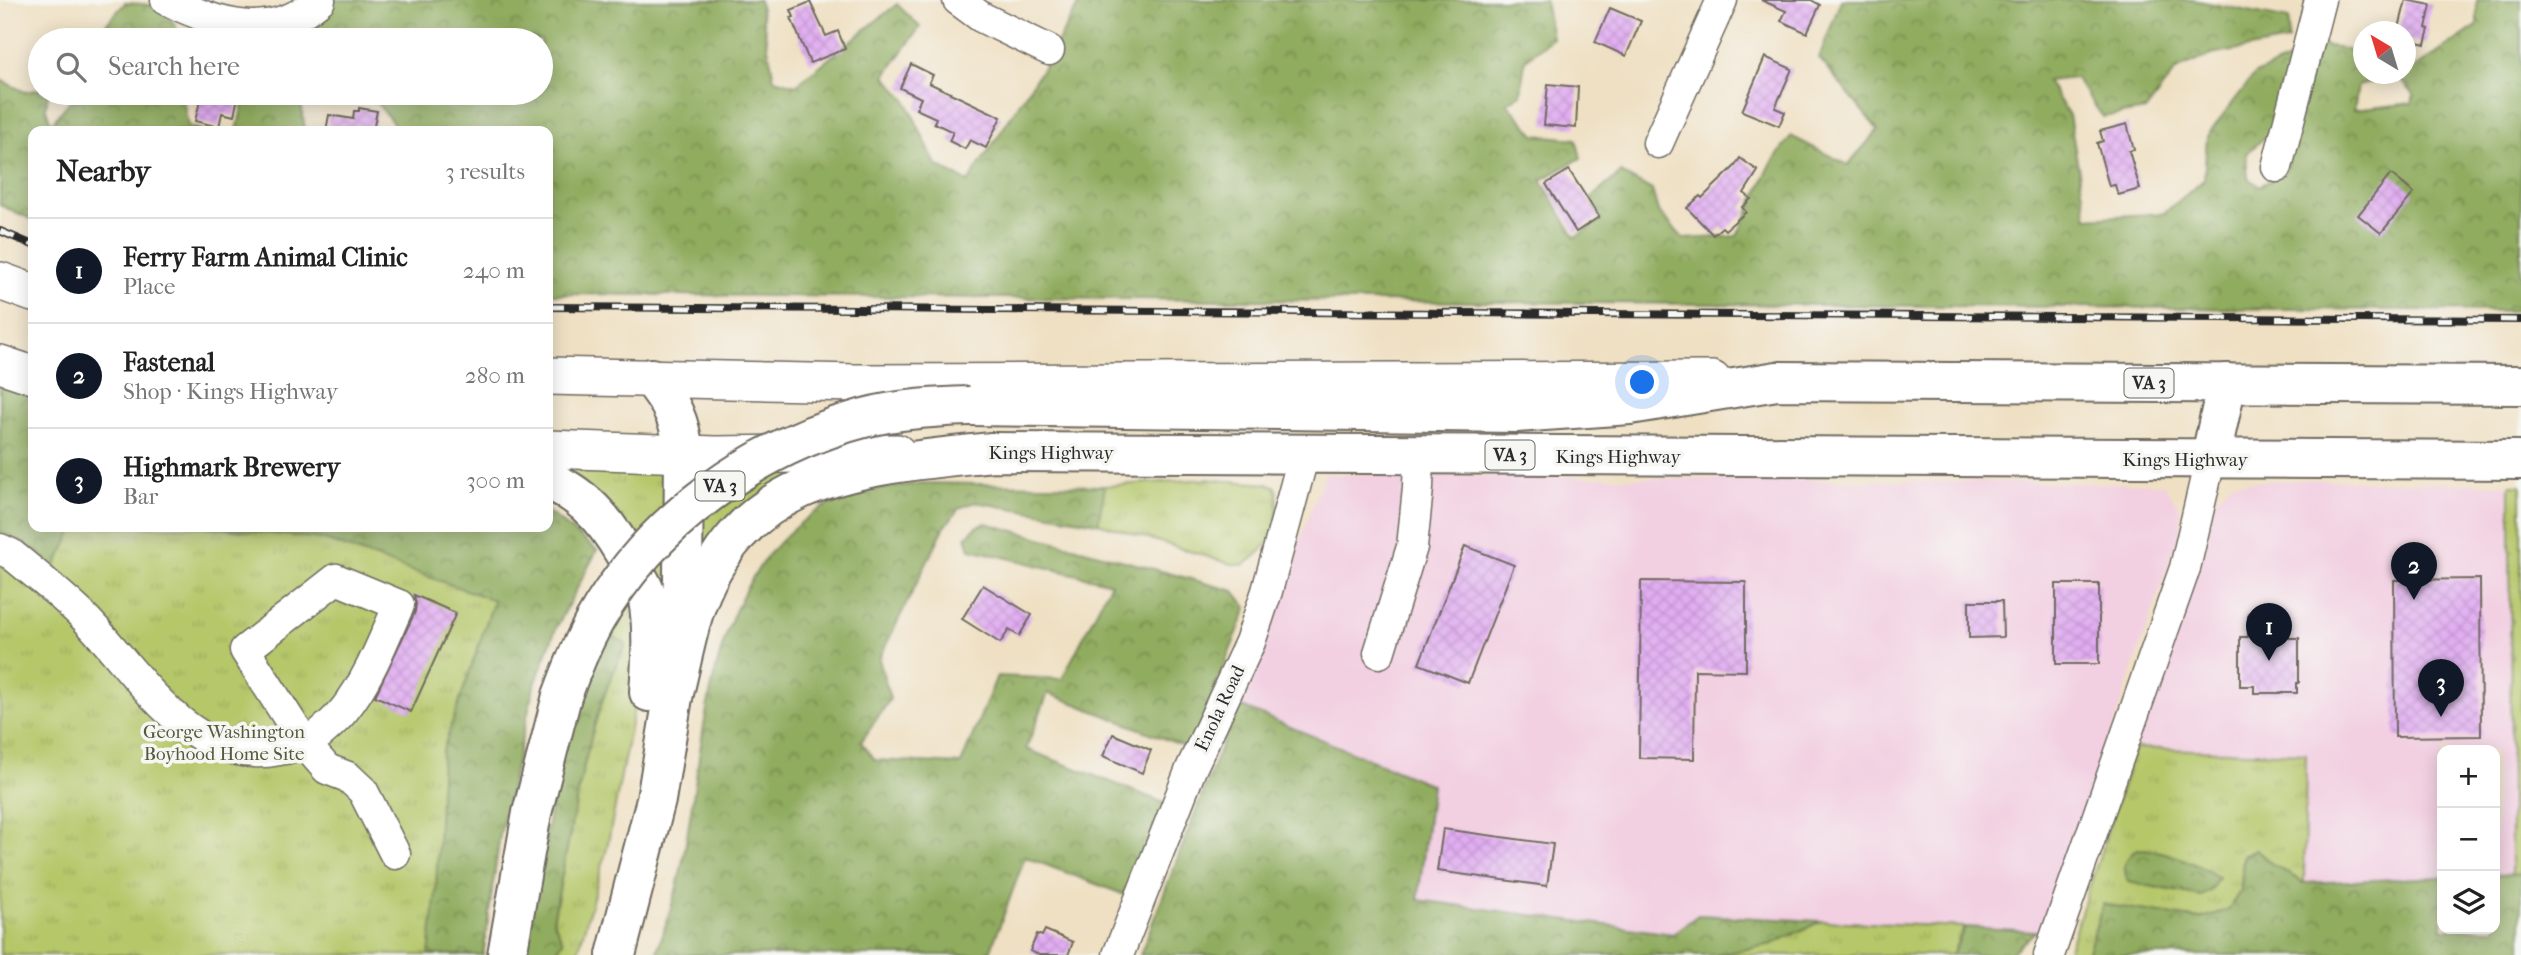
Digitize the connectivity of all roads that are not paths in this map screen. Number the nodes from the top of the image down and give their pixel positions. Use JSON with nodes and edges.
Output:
{"nodes":[{"id":1,"x":166,"y":0,"type":"edge"},
{"id":2,"x":320,"y":0,"type":"edge"},
{"id":3,"x":958,"y":0,"type":"edge"},
{"id":4,"x":1722,"y":0,"type":"edge"},
{"id":5,"x":2320,"y":0,"type":"edge"},
{"id":6,"x":1049,"y":50,"type":"dead end"},
{"id":7,"x":1658,"y":143,"type":"dead end"},
{"id":8,"x":2277,"y":167,"type":"dead end"},
{"id":9,"x":0,"y":281,"type":"edge"},
{"id":10,"x":28,"y":291,"type":"edge"},
{"id":11,"x":0,"y":364,"type":"edge"},
{"id":12,"x":28,"y":373,"type":"edge"},
{"id":13,"x":553,"y":376,"type":"edge"},
{"id":14,"x":651,"y":378,"type":"junction"},
{"id":15,"x":1777,"y":381,"type":"junction"},
{"id":16,"x":2227,"y":383,"type":"junction"},
{"id":17,"x":2521,"y":385,"type":"edge"},
{"id":18,"x":553,"y":449,"type":"edge"},
{"id":19,"x":992,"y":452,"type":"junction"},
{"id":20,"x":684,"y":453,"type":"junction"},
{"id":21,"x":1304,"y":454,"type":"junction"},
{"id":22,"x":1419,"y":455,"type":"junction"},
{"id":23,"x":2210,"y":460,"type":"junction"},
{"id":24,"x":2521,"y":460,"type":"edge"},
{"id":25,"x":553,"y":482,"type":"edge"},
{"id":26,"x":0,"y":549,"type":"edge"},
{"id":27,"x":1379,"y":653,"type":"dead end"},
{"id":28,"x":673,"y":697,"type":"junction"},
{"id":29,"x":305,"y":744,"type":"junction"},
{"id":30,"x":395,"y":854,"type":"dead end"},
{"id":31,"x":507,"y":955,"type":"edge"},
{"id":32,"x":593,"y":955,"type":"edge"},
{"id":33,"x":616,"y":955,"type":"edge"},
{"id":34,"x":1118,"y":955,"type":"edge"},
{"id":35,"x":2049,"y":955,"type":"edge"}],
"edges":[{"from":1,"to":2,"type":"street"},
{"from":3,"to":6,"type":"street"},
{"from":4,"to":7,"type":"street"},
{"from":5,"to":8,"type":"street"},
{"from":9,"to":10,"type":"main road"},
{"from":11,"to":12,"type":"main road"},
{"from":13,"to":14,"type":"main road"},
{"from":14,"to":15,"type":"main road"},
{"from":14,"to":20,"type":"highway"},
{"from":15,"to":16,"type":"highway","number":"VA 3"},
{"from":15,"to":31,"type":"highway","number":"VA 3","bridge":true},
{"from":16,"to":17,"type":"highway","number":"VA 3"},
{"from":16,"to":23,"type":"highway"},
{"from":18,"to":20,"type":"main road","name":"Kings Highway"},
{"from":19,"to":20,"type":"main road","name":"Kings Highway"},
{"from":19,"to":21,"type":"highway","name":"Kings Highway","number":"VA 3"},
{"from":19,"to":28,"type":"highway","number":"VA 3"},
{"from":20,"to":28,"type":"highway"},
{"from":21,"to":22,"type":"highway","name":"Kings Highway","number":"VA 3"},
{"from":21,"to":34,"type":"street","name":"Enola Road"},
{"from":22,"to":23,"type":"highway","name":"Kings Highway","number":"VA 3"},
{"from":22,"to":27,"type":"street"},
{"from":23,"to":24,"type":"highway","name":"Kings Highway","number":"VA 3"},
{"from":23,"to":35,"type":"street"},
{"from":25,"to":32,"type":"highway"},
{"from":26,"to":29,"type":"street"},
{"from":28,"to":33,"type":"highway","number":"VA 3"},
{"from":29,"to":29,"type":"street"},
{"from":29,"to":30,"type":"street"}]}
